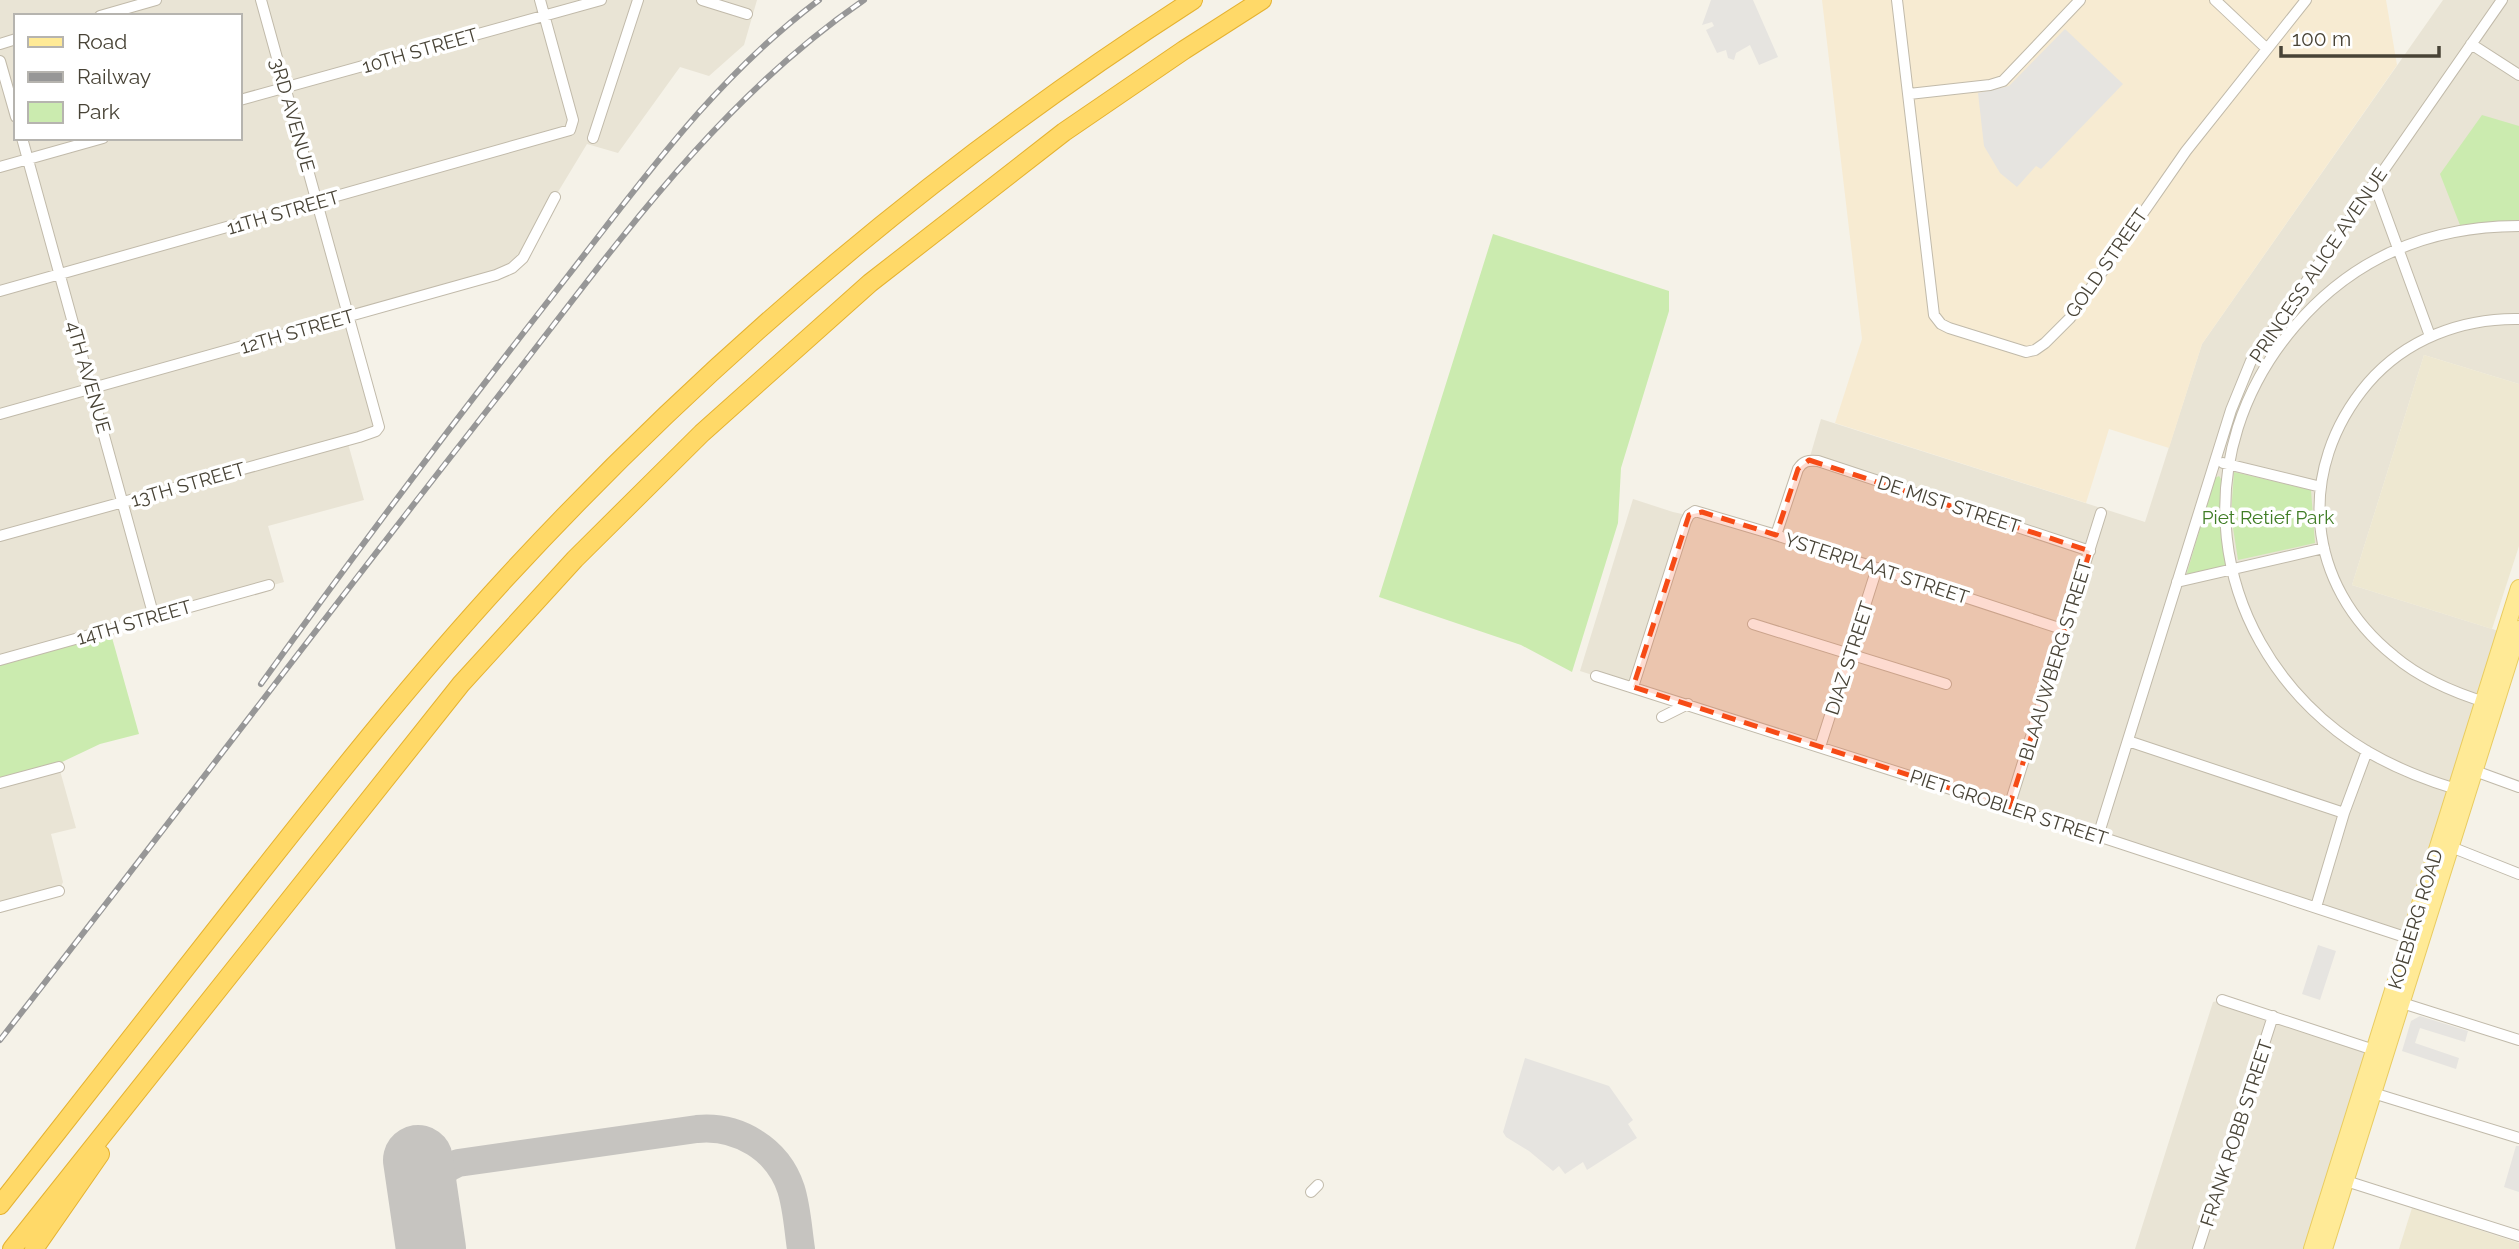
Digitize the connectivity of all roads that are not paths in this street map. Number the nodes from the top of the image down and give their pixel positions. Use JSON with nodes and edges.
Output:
{"nodes":[{"id":1,"x":156,"y":0,"type":"edge"},
{"id":2,"x":261,"y":0,"type":"edge"},
{"id":3,"x":540,"y":0,"type":"edge"},
{"id":4,"x":601,"y":0,"type":"edge"},
{"id":5,"x":638,"y":0,"type":"edge"},
{"id":6,"x":702,"y":0,"type":"edge"},
{"id":7,"x":1193,"y":0,"type":"edge"},
{"id":8,"x":1262,"y":0,"type":"edge"},
{"id":9,"x":1897,"y":0,"type":"edge"},
{"id":10,"x":2080,"y":0,"type":"edge"},
{"id":11,"x":2215,"y":0,"type":"edge"},
{"id":12,"x":2306,"y":0,"type":"edge"},
{"id":13,"x":2502,"y":0,"type":"edge"},
{"id":14,"x":107,"y":14,"type":"edge"},
{"id":15,"x":747,"y":14,"type":"dead end"},
{"id":16,"x":544,"y":15,"type":"junction"},
{"id":17,"x":2471,"y":44,"type":"junction"},
{"id":18,"x":2267,"y":49,"type":"junction"},
{"id":19,"x":0,"y":61,"type":"edge"},
{"id":20,"x":2519,"y":75,"type":"edge"},
{"id":21,"x":286,"y":87,"type":"junction"},
{"id":22,"x":1909,"y":94,"type":"junction"},
{"id":23,"x":242,"y":99,"type":"edge"},
{"id":24,"x":14,"y":110,"type":"edge"},
{"id":25,"x":593,"y":138,"type":"dead end"},
{"id":26,"x":23,"y":140,"type":"edge"},
{"id":27,"x":96,"y":140,"type":"edge"},
{"id":28,"x":28,"y":159,"type":"junction"},
{"id":29,"x":0,"y":167,"type":"edge"},
{"id":30,"x":2371,"y":187,"type":"junction"},
{"id":31,"x":555,"y":197,"type":"dead end"},
{"id":32,"x":318,"y":202,"type":"junction"},
{"id":33,"x":2519,"y":226,"type":"edge"},
{"id":34,"x":2398,"y":249,"type":"junction"},
{"id":35,"x":60,"y":274,"type":"junction"},
{"id":36,"x":0,"y":291,"type":"edge"},
{"id":37,"x":2286,"y":308,"type":"junction"},
{"id":38,"x":349,"y":316,"type":"junction"},
{"id":39,"x":2301,"y":319,"type":"junction"},
{"id":40,"x":2519,"y":319,"type":"edge"},
{"id":41,"x":2430,"y":336,"type":"junction"},
{"id":42,"x":92,"y":388,"type":"junction"},
{"id":43,"x":0,"y":414,"type":"edge"},
{"id":44,"x":376,"y":431,"type":"joint"},
{"id":45,"x":2216,"y":460,"type":"junction"},
{"id":46,"x":2228,"y":464,"type":"junction"},
{"id":47,"x":2321,"y":487,"type":"junction"},
{"id":48,"x":124,"y":502,"type":"junction"},
{"id":49,"x":2101,"y":513,"type":"dead end"},
{"id":50,"x":1776,"y":535,"type":"junction"},
{"id":51,"x":0,"y":536,"type":"edge"},
{"id":52,"x":2324,"y":548,"type":"junction"},
{"id":53,"x":2090,"y":551,"type":"junction"},
{"id":54,"x":1877,"y":568,"type":"junction"},
{"id":55,"x":2233,"y":570,"type":"junction"},
{"id":56,"x":2177,"y":582,"type":"junction"},
{"id":57,"x":269,"y":585,"type":"dead end"},
{"id":58,"x":2519,"y":588,"type":"edge"},
{"id":59,"x":154,"y":617,"type":"junction"},
{"id":60,"x":1753,"y":624,"type":"dead end"},
{"id":61,"x":2519,"y":629,"type":"edge"},
{"id":62,"x":2065,"y":630,"type":"junction"},
{"id":63,"x":1850,"y":654,"type":"junction"},
{"id":64,"x":0,"y":660,"type":"edge"},
{"id":65,"x":1596,"y":676,"type":"dead end"},
{"id":66,"x":1946,"y":684,"type":"dead end"},
{"id":67,"x":1633,"y":687,"type":"junction"},
{"id":68,"x":2489,"y":703,"type":"junction"},
{"id":69,"x":1688,"y":704,"type":"junction"},
{"id":70,"x":1662,"y":716,"type":"dead end"},
{"id":71,"x":2128,"y":741,"type":"junction"},
{"id":72,"x":1820,"y":747,"type":"junction"},
{"id":73,"x":2367,"y":751,"type":"junction"},
{"id":74,"x":59,"y":767,"type":"dead end"},
{"id":75,"x":2475,"y":771,"type":"junction"},
{"id":76,"x":0,"y":783,"type":"edge"},
{"id":77,"x":2519,"y":787,"type":"edge"},
{"id":78,"x":2456,"y":789,"type":"junction"},
{"id":79,"x":2009,"y":807,"type":"junction"},
{"id":80,"x":2344,"y":813,"type":"junction"},
{"id":81,"x":2098,"y":836,"type":"junction"},
{"id":82,"x":2451,"y":847,"type":"junction"},
{"id":83,"x":2519,"y":874,"type":"edge"},
{"id":84,"x":59,"y":891,"type":"dead end"},
{"id":85,"x":0,"y":907,"type":"edge"},
{"id":86,"x":2316,"y":907,"type":"junction"},
{"id":87,"x":2415,"y":940,"type":"junction"},
{"id":88,"x":2222,"y":1000,"type":"dead end"},
{"id":89,"x":2396,"y":1001,"type":"junction"},
{"id":90,"x":2273,"y":1016,"type":"junction"},
{"id":91,"x":194,"y":1018,"type":"junction"},
{"id":92,"x":2519,"y":1040,"type":"edge"},
{"id":93,"x":2374,"y":1050,"type":"junction"},
{"id":94,"x":2373,"y":1093,"type":"junction"},
{"id":95,"x":2519,"y":1138,"type":"edge"},
{"id":96,"x":2340,"y":1179,"type":"junction"},
{"id":97,"x":0,"y":1205,"type":"edge"},
{"id":98,"x":2519,"y":1236,"type":"edge"},
{"id":99,"x":12,"y":1249,"type":"edge"},
{"id":100,"x":34,"y":1249,"type":"edge"},
{"id":101,"x":2198,"y":1249,"type":"edge"},
{"id":102,"x":2312,"y":1249,"type":"edge"},
{"id":103,"x":2324,"y":1249,"type":"edge"}],
"edges":[{"from":1,"to":14,"type":"street"},
{"from":2,"to":21,"type":"street","name":"3RD AVENUE"},
{"from":3,"to":16,"type":"street"},
{"from":4,"to":16,"type":"street","name":"10TH STREET"},
{"from":5,"to":25,"type":"street"},
{"from":6,"to":15,"type":"street"},
{"from":7,"to":97,"type":"highway"},
{"from":8,"to":91,"type":"highway"},
{"from":9,"to":22,"type":"street","name":"GOLD STREET"},
{"from":10,"to":22,"type":"street"},
{"from":11,"to":18,"type":"street"},
{"from":12,"to":18,"type":"street","name":"GOLD STREET"},
{"from":13,"to":17,"type":"street","name":"PRINCESS ALICE AVENUE"},
{"from":16,"to":21,"type":"street","name":"10TH STREET"},
{"from":16,"to":32,"type":"street","name":"11TH STREET"},
{"from":17,"to":20,"type":"street"},
{"from":17,"to":30,"type":"street","name":"PRINCESS ALICE AVENUE"},
{"from":18,"to":22,"type":"street","name":"GOLD STREET"},
{"from":19,"to":24,"type":"street"},
{"from":21,"to":23,"type":"street","name":"10TH STREET"},
{"from":21,"to":32,"type":"street","name":"3RD AVENUE"},
{"from":26,"to":28,"type":"street","name":"4TH AVENUE"},
{"from":27,"to":28,"type":"street"},
{"from":28,"to":29,"type":"street"},
{"from":28,"to":35,"type":"street","name":"4TH AVENUE"},
{"from":30,"to":34,"type":"street"},
{"from":30,"to":37,"type":"street","name":"PRINCESS ALICE AVENUE"},
{"from":31,"to":38,"type":"street","name":"12TH STREET"},
{"from":32,"to":35,"type":"street","name":"11TH STREET"},
{"from":32,"to":38,"type":"street","name":"3RD AVENUE"},
{"from":33,"to":34,"type":"street"},
{"from":34,"to":39,"type":"street"},
{"from":34,"to":41,"type":"street"},
{"from":35,"to":36,"type":"street","name":"11TH STREET"},
{"from":35,"to":42,"type":"street","name":"4TH AVENUE"},
{"from":37,"to":39,"type":"street"},
{"from":37,"to":45,"type":"street","name":"PRINCESS ALICE AVENUE"},
{"from":38,"to":42,"type":"street","name":"12TH STREET"},
{"from":38,"to":44,"type":"street","name":"3RD AVENUE"},
{"from":39,"to":46,"type":"street"},
{"from":40,"to":41,"type":"street"},
{"from":41,"to":47,"type":"street"},
{"from":42,"to":43,"type":"street","name":"12TH STREET"},
{"from":42,"to":48,"type":"street","name":"4TH AVENUE"},
{"from":44,"to":48,"type":"street","name":"13TH STREET"},
{"from":45,"to":46,"type":"street"},
{"from":45,"to":56,"type":"street","name":"PRINCESS ALICE AVENUE"},
{"from":46,"to":47,"type":"street"},
{"from":46,"to":55,"type":"street"},
{"from":47,"to":52,"type":"street"},
{"from":48,"to":51,"type":"street","name":"13TH STREET"},
{"from":48,"to":59,"type":"street","name":"4TH AVENUE"},
{"from":49,"to":53,"type":"street","name":"BLAAUWBERG STREET"},
{"from":50,"to":53,"type":"street","name":"DE MIST STREET"},
{"from":50,"to":54,"type":"street","name":"YSTERPLAAT STREET"},
{"from":50,"to":67,"type":"street","name":"YSTERPLAAT STREET"},
{"from":52,"to":55,"type":"street"},
{"from":52,"to":68,"type":"street"},
{"from":53,"to":62,"type":"street","name":"BLAAUWBERG STREET"},
{"from":54,"to":62,"type":"street","name":"YSTERPLAAT STREET"},
{"from":54,"to":63,"type":"street","name":"DIAZ STREET"},
{"from":55,"to":56,"type":"street"},
{"from":55,"to":73,"type":"street"},
{"from":56,"to":71,"type":"street","name":"PRINCESS ALICE AVENUE"},
{"from":57,"to":59,"type":"street","name":"14TH STREET"},
{"from":58,"to":68,"type":"main road","name":"KOEBERG ROAD"},
{"from":59,"to":64,"type":"street","name":"14TH STREET"},
{"from":60,"to":63,"type":"street"},
{"from":61,"to":68,"type":"main road","name":"KOEBERG ROAD"},
{"from":62,"to":79,"type":"street","name":"BLAAUWBERG STREET"},
{"from":63,"to":66,"type":"street"},
{"from":63,"to":72,"type":"street","name":"DIAZ STREET"},
{"from":65,"to":67,"type":"street","name":"PIET GROBLER STREET"},
{"from":67,"to":69,"type":"street","name":"PIET GROBLER STREET"},
{"from":68,"to":75,"type":"main road","name":"KOEBERG ROAD"},
{"from":68,"to":78,"type":"main road","name":"KOEBERG ROAD"},
{"from":69,"to":70,"type":"street"},
{"from":69,"to":72,"type":"street","name":"PIET GROBLER STREET"},
{"from":71,"to":80,"type":"street"},
{"from":71,"to":81,"type":"street","name":"PRINCESS ALICE AVENUE"},
{"from":72,"to":79,"type":"street","name":"PIET GROBLER STREET"},
{"from":73,"to":78,"type":"street"},
{"from":73,"to":80,"type":"street"},
{"from":74,"to":76,"type":"street"},
{"from":75,"to":77,"type":"street"},
{"from":75,"to":82,"type":"main road","name":"KOEBERG ROAD"},
{"from":78,"to":87,"type":"main road","name":"KOEBERG ROAD"},
{"from":79,"to":81,"type":"street","name":"PIET GROBLER STREET"},
{"from":80,"to":86,"type":"street"},
{"from":81,"to":86,"type":"street","name":"PIET GROBLER STREET"},
{"from":82,"to":83,"type":"street"},
{"from":82,"to":87,"type":"main road","name":"KOEBERG ROAD"},
{"from":84,"to":85,"type":"street"},
{"from":86,"to":87,"type":"street","name":"PIET GROBLER STREET"},
{"from":87,"to":89,"type":"main road","name":"KOEBERG ROAD"},
{"from":88,"to":90,"type":"street"},
{"from":89,"to":92,"type":"street"},
{"from":89,"to":93,"type":"main road","name":"KOEBERG ROAD"},
{"from":89,"to":94,"type":"main road","name":"KOEBERG ROAD"},
{"from":90,"to":93,"type":"street"},
{"from":90,"to":101,"type":"street","name":"FRANK ROBB STREET"},
{"from":91,"to":99,"type":"highway"},
{"from":91,"to":100,"type":"highway"},
{"from":93,"to":96,"type":"main road","name":"KOEBERG ROAD"},
{"from":94,"to":95,"type":"street"},
{"from":94,"to":96,"type":"main road","name":"KOEBERG ROAD"},
{"from":96,"to":98,"type":"street"},
{"from":96,"to":102,"type":"main road","name":"KOEBERG ROAD"},
{"from":96,"to":103,"type":"main road","name":"KOEBERG ROAD"}]}
